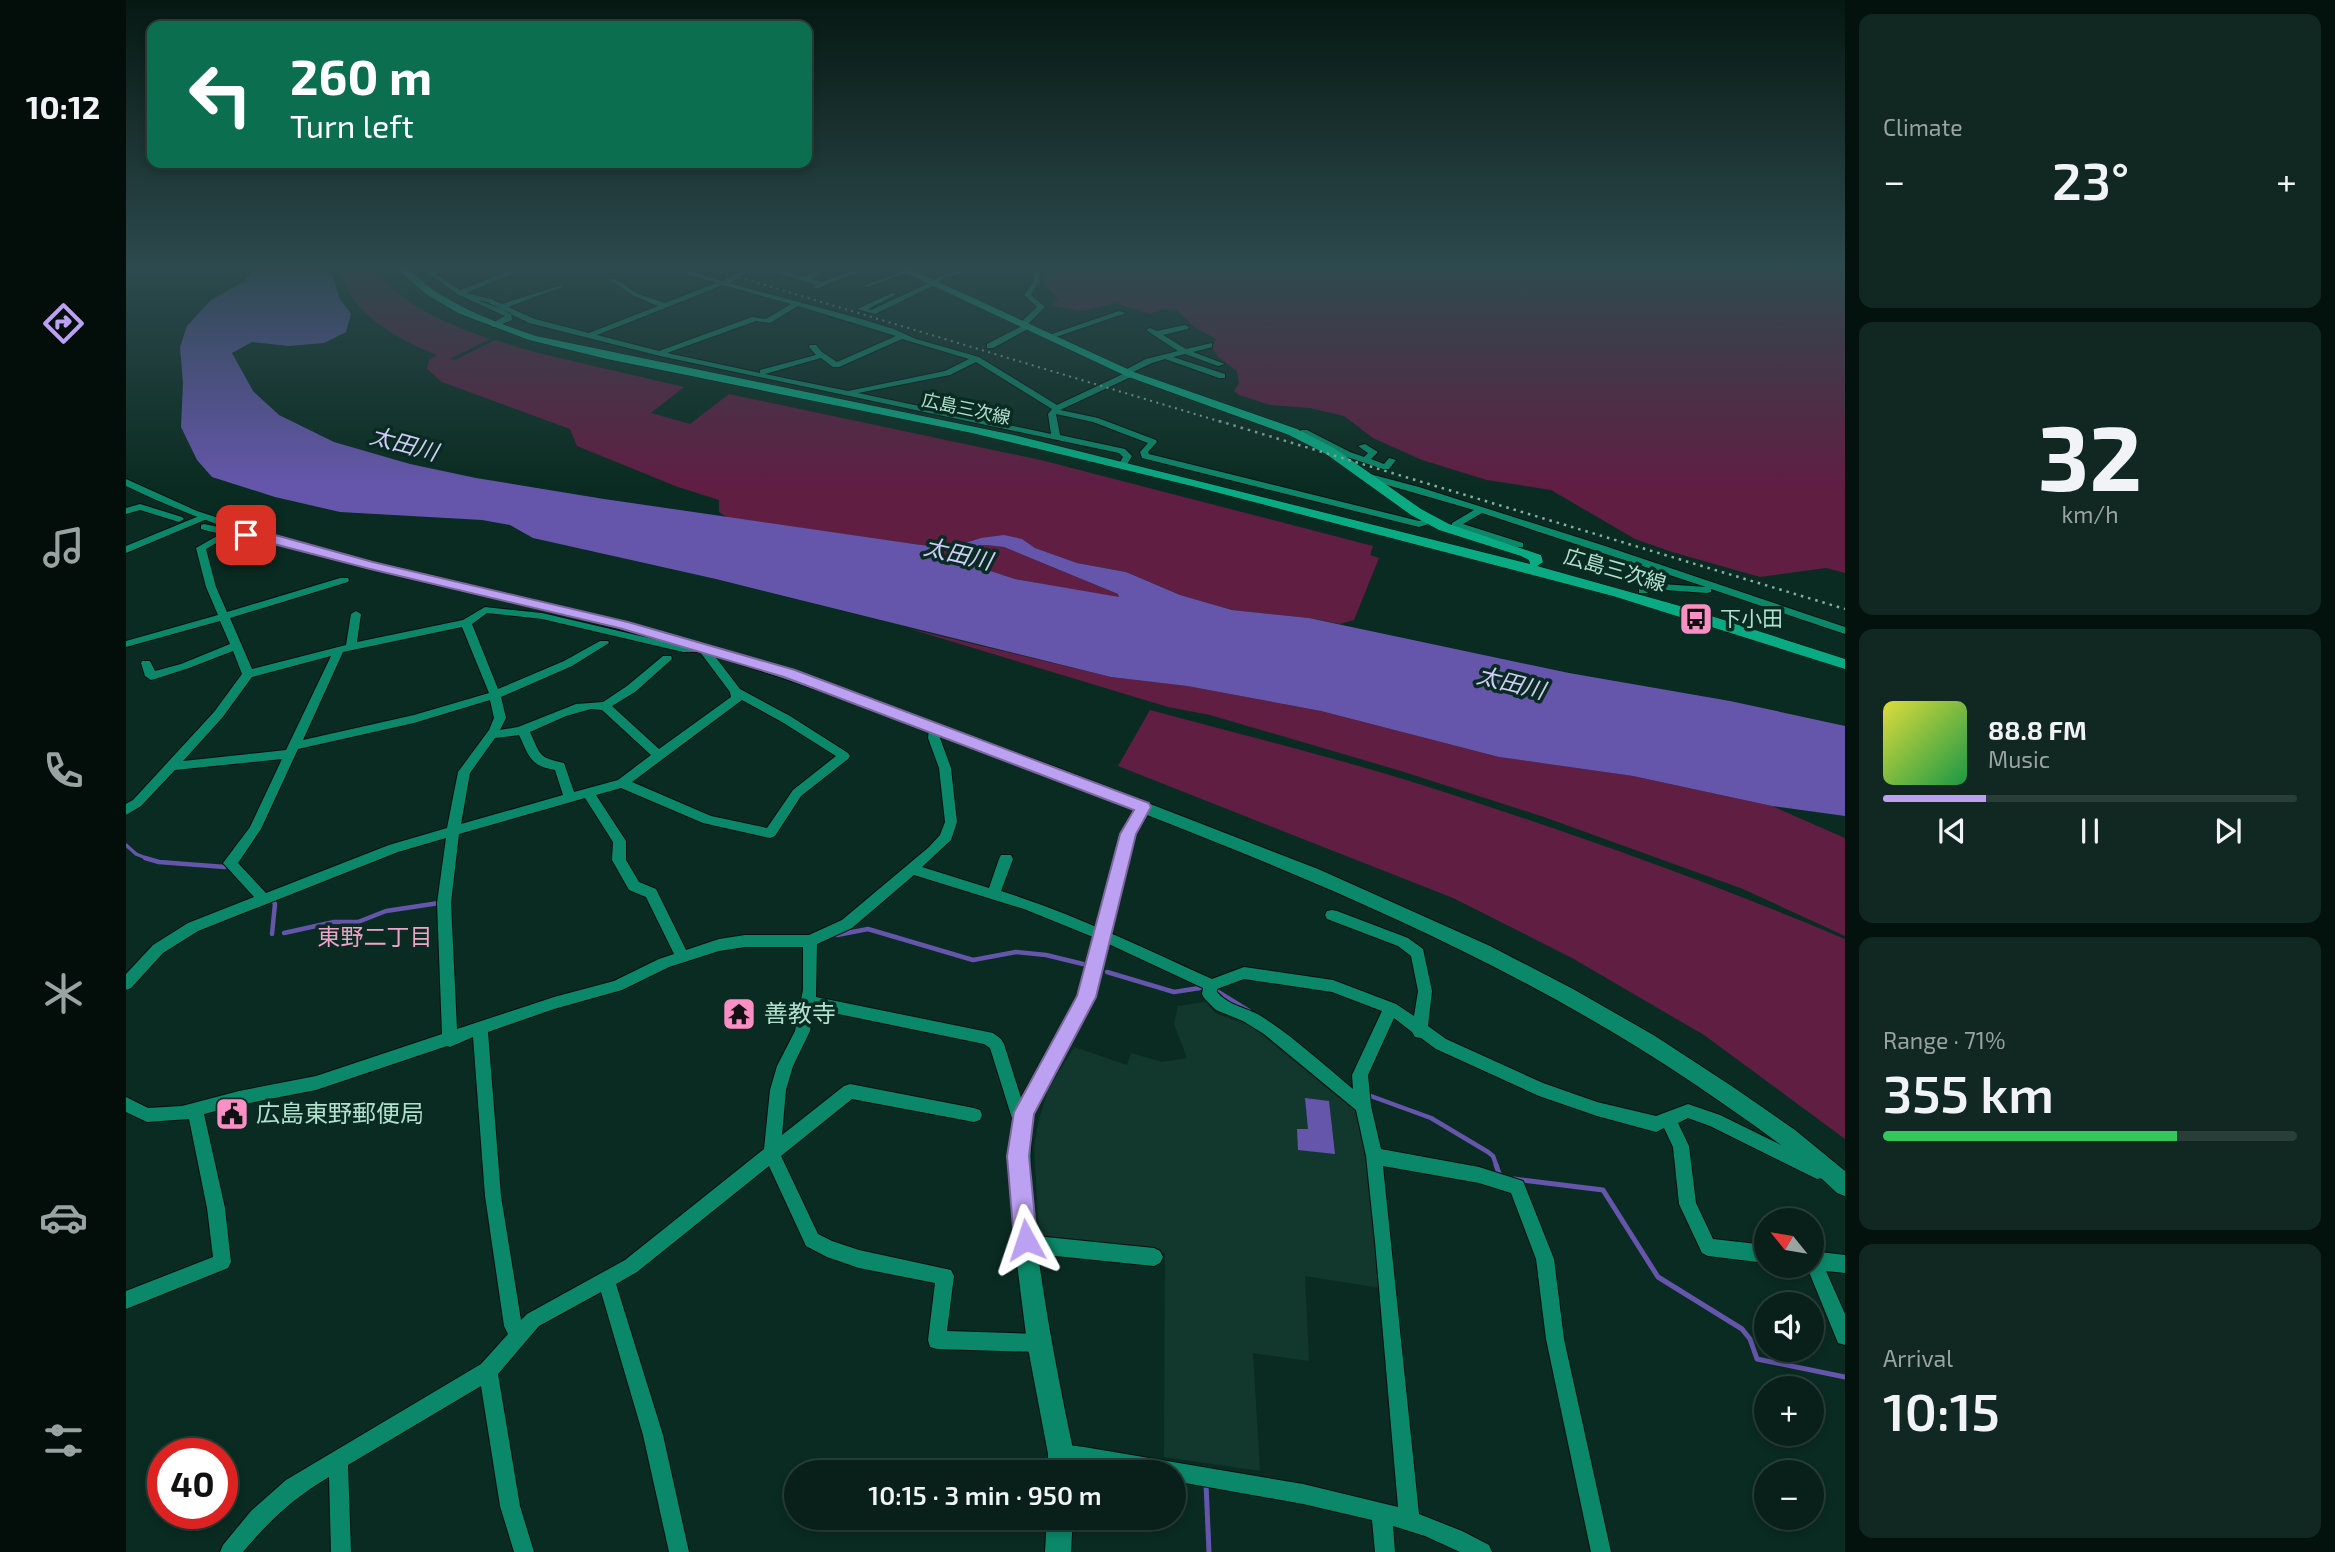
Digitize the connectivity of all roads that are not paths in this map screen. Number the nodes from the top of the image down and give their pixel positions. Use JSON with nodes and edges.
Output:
{"nodes":[{"id":1,"x":546,"y":340,"type":"edge"},
{"id":2,"x":606,"y":340,"type":"edge"},
{"id":3,"x":697,"y":340,"type":"edge"},
{"id":4,"x":892,"y":340,"type":"edge"},
{"id":5,"x":916,"y":340,"type":"edge"},
{"id":6,"x":999,"y":340,"type":"edge"},
{"id":7,"x":1059,"y":340,"type":"edge"},
{"id":8,"x":1167,"y":340,"type":"edge"},
{"id":9,"x":1209,"y":345,"type":"dead end"},
{"id":10,"x":989,"y":346,"type":"dead end"},
{"id":11,"x":813,"y":347,"type":"dead end"},
{"id":12,"x":1184,"y":351,"type":"junction"},
{"id":13,"x":660,"y":354,"type":"junction"},
{"id":14,"x":821,"y":356,"type":"junction"},
{"id":15,"x":1165,"y":356,"type":"junction"},
{"id":16,"x":976,"y":359,"type":"junction"},
{"id":17,"x":1221,"y":364,"type":"dead end"},
{"id":18,"x":1128,"y":374,"type":"junction"},
{"id":19,"x":757,"y":375,"type":"junction"},
{"id":20,"x":1222,"y":376,"type":"dead end"},
{"id":21,"x":847,"y":393,"type":"junction"},
{"id":22,"x":1056,"y":409,"type":"junction"},
{"id":23,"x":1304,"y":432,"type":"dead end"},
{"id":24,"x":1056,"y":436,"type":"junction"},
{"id":25,"x":1324,"y":445,"type":"junction"},
{"id":26,"x":1362,"y":446,"type":"dead end"},
{"id":27,"x":1365,"y":460,"type":"junction"},
{"id":28,"x":1392,"y":460,"type":"dead end"},
{"id":29,"x":1125,"y":462,"type":"junction"},
{"id":30,"x":1366,"y":476,"type":"junction"},
{"id":31,"x":126,"y":482,"type":"edge"},
{"id":32,"x":1481,"y":510,"type":"junction"},
{"id":33,"x":126,"y":511,"type":"edge"},
{"id":34,"x":179,"y":519,"type":"dead end"},
{"id":35,"x":1433,"y":521,"type":"junction"},
{"id":36,"x":204,"y":522,"type":"junction"},
{"id":37,"x":217,"y":539,"type":"dead end"},
{"id":38,"x":1520,"y":545,"type":"dead end"},
{"id":39,"x":126,"y":550,"type":"edge"},
{"id":40,"x":1535,"y":566,"type":"junction"},
{"id":41,"x":344,"y":580,"type":"dead end"},
{"id":42,"x":1710,"y":586,"type":"junction"},
{"id":43,"x":1643,"y":591,"type":"junction"},
{"id":44,"x":356,"y":614,"type":"dead end"},
{"id":45,"x":223,"y":618,"type":"junction"},
{"id":46,"x":466,"y":623,"type":"junction"},
{"id":47,"x":1845,"y":631,"type":"edge"},
{"id":48,"x":604,"y":643,"type":"dead end"},
{"id":49,"x":126,"y":644,"type":"edge"},
{"id":50,"x":234,"y":646,"type":"junction"},
{"id":51,"x":345,"y":648,"type":"junction"},
{"id":52,"x":703,"y":648,"type":"junction"},
{"id":53,"x":667,"y":658,"type":"dead end"},
{"id":54,"x":1845,"y":658,"type":"edge"},
{"id":55,"x":146,"y":663,"type":"dead end"},
{"id":56,"x":1845,"y":664,"type":"edge"},
{"id":57,"x":248,"y":674,"type":"junction"},
{"id":58,"x":736,"y":692,"type":"junction"},
{"id":59,"x":495,"y":695,"type":"junction"},
{"id":60,"x":604,"y":706,"type":"junction"},
{"id":61,"x":935,"y":729,"type":"junction"},
{"id":62,"x":523,"y":730,"type":"junction"},
{"id":63,"x":492,"y":734,"type":"junction"},
{"id":64,"x":292,"y":750,"type":"junction"},
{"id":65,"x":659,"y":756,"type":"junction"},
{"id":66,"x":171,"y":766,"type":"junction"},
{"id":67,"x":622,"y":783,"type":"junction"},
{"id":68,"x":588,"y":793,"type":"junction"},
{"id":69,"x":570,"y":798,"type":"junction"},
{"id":70,"x":1143,"y":807,"type":"junction"},
{"id":71,"x":126,"y":810,"type":"edge"},
{"id":72,"x":453,"y":831,"type":"junction"},
{"id":73,"x":1006,"y":859,"type":"dead end"},
{"id":74,"x":911,"y":870,"type":"junction"},
{"id":75,"x":993,"y":894,"type":"junction"},
{"id":76,"x":264,"y":899,"type":"junction"},
{"id":77,"x":1332,"y":915,"type":"dead end"},
{"id":78,"x":1103,"y":935,"type":"junction"},
{"id":79,"x":810,"y":941,"type":"junction"},
{"id":80,"x":683,"y":957,"type":"junction"},
{"id":81,"x":126,"y":984,"type":"edge"},
{"id":82,"x":1211,"y":985,"type":"junction"},
{"id":83,"x":808,"y":1002,"type":"junction"},
{"id":84,"x":1391,"y":1008,"type":"junction"},
{"id":85,"x":480,"y":1030,"type":"junction"},
{"id":86,"x":1420,"y":1032,"type":"junction"},
{"id":87,"x":450,"y":1040,"type":"junction"},
{"id":88,"x":126,"y":1104,"type":"edge"},
{"id":89,"x":1363,"y":1106,"type":"junction"},
{"id":90,"x":195,"y":1110,"type":"junction"},
{"id":91,"x":975,"y":1115,"type":"dead end"},
{"id":92,"x":1668,"y":1119,"type":"junction"},
{"id":93,"x":1022,"y":1124,"type":"junction"},
{"id":94,"x":772,"y":1155,"type":"junction"},
{"id":95,"x":1374,"y":1156,"type":"junction"},
{"id":96,"x":1830,"y":1171,"type":"junction"},
{"id":97,"x":1845,"y":1186,"type":"edge"},
{"id":98,"x":1026,"y":1244,"type":"junction"},
{"id":99,"x":1754,"y":1253,"type":"edge"},
{"id":100,"x":1154,"y":1257,"type":"dead end"},
{"id":101,"x":1824,"y":1261,"type":"edge"},
{"id":102,"x":1845,"y":1264,"type":"edge"},
{"id":103,"x":1820,"y":1278,"type":"edge"},
{"id":104,"x":606,"y":1279,"type":"junction"},
{"id":105,"x":126,"y":1300,"type":"edge"},
{"id":106,"x":520,"y":1335,"type":"junction"},
{"id":107,"x":1845,"y":1336,"type":"edge"},
{"id":108,"x":1039,"y":1343,"type":"junction"},
{"id":109,"x":488,"y":1371,"type":"junction"},
{"id":110,"x":338,"y":1460,"type":"junction"},
{"id":111,"x":1060,"y":1460,"type":"edge"},
{"id":112,"x":1080,"y":1460,"type":"edge"},
{"id":113,"x":1116,"y":1460,"type":"edge"},
{"id":114,"x":1186,"y":1473,"type":"edge"},
{"id":115,"x":1382,"y":1514,"type":"junction"},
{"id":116,"x":1410,"y":1522,"type":"junction"},
{"id":117,"x":1059,"y":1530,"type":"edge"},
{"id":118,"x":230,"y":1552,"type":"edge"},
{"id":119,"x":341,"y":1552,"type":"edge"},
{"id":120,"x":524,"y":1552,"type":"edge"},
{"id":121,"x":679,"y":1552,"type":"edge"},
{"id":122,"x":1058,"y":1552,"type":"edge"},
{"id":123,"x":1385,"y":1552,"type":"edge"},
{"id":124,"x":1482,"y":1552,"type":"edge"},
{"id":125,"x":1601,"y":1552,"type":"edge"}],
"edges":[{"from":1,"to":29,"type":"main road","name":"広島三次線"},
{"from":2,"to":13,"type":"street"},
{"from":3,"to":13,"type":"street"},
{"from":4,"to":14,"type":"street"},
{"from":5,"to":16,"type":"street"},
{"from":6,"to":10,"type":"street"},
{"from":7,"to":18,"type":"main road","name":"広島三次線"},
{"from":8,"to":12,"type":"street"},
{"from":9,"to":12,"type":"street"},
{"from":11,"to":14,"type":"street"},
{"from":12,"to":15,"type":"street"},
{"from":12,"to":17,"type":"street"},
{"from":13,"to":19,"type":"street"},
{"from":14,"to":19,"type":"street"},
{"from":15,"to":18,"type":"street"},
{"from":15,"to":20,"type":"street"},
{"from":16,"to":21,"type":"street"},
{"from":16,"to":22,"type":"street"},
{"from":18,"to":22,"type":"street"},
{"from":18,"to":25,"type":"main road","name":"広島三次線"},
{"from":19,"to":21,"type":"street"},
{"from":21,"to":24,"type":"street"},
{"from":22,"to":24,"type":"street"},
{"from":22,"to":35,"type":"street"},
{"from":23,"to":25,"type":"street"},
{"from":24,"to":29,"type":"street"},
{"from":25,"to":27,"type":"street"},
{"from":25,"to":30,"type":"main road","name":"広島三次線"},
{"from":26,"to":27,"type":"street"},
{"from":27,"to":28,"type":"street"},
{"from":29,"to":40,"type":"main road","name":"広島三次線"},
{"from":30,"to":32,"type":"street"},
{"from":30,"to":35,"type":"main road","name":"広島三次線"},
{"from":31,"to":36,"type":"street"},
{"from":32,"to":38,"type":"street"},
{"from":32,"to":42,"type":"street"},
{"from":33,"to":34,"type":"street"},
{"from":35,"to":40,"type":"main road","name":"広島三次線"},
{"from":36,"to":39,"type":"street"},
{"from":36,"to":52,"type":"street"},
{"from":37,"to":45,"type":"street"},
{"from":40,"to":43,"type":"main road","name":"広島三次線"},
{"from":40,"to":56,"type":"main road","name":"広島三次線"},
{"from":41,"to":45,"type":"street"},
{"from":42,"to":43,"type":"street"},
{"from":42,"to":47,"type":"street"},
{"from":43,"to":54,"type":"main road","name":"広島三次線"},
{"from":44,"to":51,"type":"street"},
{"from":45,"to":49,"type":"street"},
{"from":45,"to":50,"type":"street"},
{"from":46,"to":51,"type":"street"},
{"from":46,"to":52,"type":"street"},
{"from":46,"to":59,"type":"street"},
{"from":48,"to":59,"type":"street"},
{"from":50,"to":55,"type":"street"},
{"from":50,"to":57,"type":"street"},
{"from":51,"to":57,"type":"street"},
{"from":51,"to":64,"type":"street"},
{"from":52,"to":58,"type":"street"},
{"from":52,"to":61,"type":"street"},
{"from":53,"to":60,"type":"street"},
{"from":57,"to":66,"type":"street"},
{"from":58,"to":65,"type":"street"},
{"from":58,"to":67,"type":"street"},
{"from":59,"to":63,"type":"street"},
{"from":59,"to":64,"type":"street"},
{"from":60,"to":62,"type":"street"},
{"from":60,"to":65,"type":"street"},
{"from":61,"to":70,"type":"street"},
{"from":61,"to":74,"type":"street"},
{"from":62,"to":63,"type":"street"},
{"from":62,"to":69,"type":"street"},
{"from":63,"to":72,"type":"street"},
{"from":64,"to":66,"type":"street"},
{"from":64,"to":76,"type":"street"},
{"from":65,"to":67,"type":"street"},
{"from":66,"to":71,"type":"street"},
{"from":67,"to":68,"type":"street"},
{"from":68,"to":69,"type":"street"},
{"from":68,"to":80,"type":"street"},
{"from":69,"to":72,"type":"street"},
{"from":70,"to":78,"type":"street"},
{"from":70,"to":96,"type":"street"},
{"from":72,"to":76,"type":"street"},
{"from":72,"to":87,"type":"street"},
{"from":73,"to":75,"type":"street"},
{"from":74,"to":75,"type":"street"},
{"from":74,"to":79,"type":"street"},
{"from":75,"to":78,"type":"street"},
{"from":76,"to":81,"type":"street"},
{"from":77,"to":86,"type":"street"},
{"from":78,"to":82,"type":"street"},
{"from":78,"to":93,"type":"street"},
{"from":79,"to":80,"type":"street"},
{"from":79,"to":83,"type":"street"},
{"from":80,"to":85,"type":"street"},
{"from":82,"to":84,"type":"street"},
{"from":82,"to":89,"type":"street"},
{"from":83,"to":93,"type":"street"},
{"from":83,"to":94,"type":"street"},
{"from":84,"to":86,"type":"street"},
{"from":84,"to":89,"type":"street"},
{"from":85,"to":87,"type":"street"},
{"from":85,"to":106,"type":"street"},
{"from":86,"to":92,"type":"street"},
{"from":87,"to":90,"type":"street"},
{"from":88,"to":90,"type":"street"},
{"from":89,"to":95,"type":"street"},
{"from":90,"to":105,"type":"street"},
{"from":91,"to":94,"type":"street"},
{"from":92,"to":96,"type":"street"},
{"from":92,"to":99,"type":"street"},
{"from":93,"to":98,"type":"street"},
{"from":94,"to":104,"type":"street"},
{"from":94,"to":108,"type":"street"},
{"from":95,"to":116,"type":"street"},
{"from":95,"to":125,"type":"street"},
{"from":96,"to":97,"type":"street"},
{"from":98,"to":100,"type":"street"},
{"from":98,"to":108,"type":"street"},
{"from":101,"to":102,"type":"street"},
{"from":103,"to":107,"type":"street"},
{"from":104,"to":106,"type":"street"},
{"from":104,"to":121,"type":"street"},
{"from":106,"to":109,"type":"street"},
{"from":108,"to":111,"type":"street"},
{"from":109,"to":110,"type":"street"},
{"from":109,"to":120,"type":"street"},
{"from":110,"to":118,"type":"street"},
{"from":110,"to":119,"type":"street"},
{"from":112,"to":113,"type":"street"},
{"from":114,"to":115,"type":"street"},
{"from":115,"to":116,"type":"street"},
{"from":115,"to":123,"type":"street"},
{"from":116,"to":124,"type":"street"},
{"from":117,"to":122,"type":"street"}]}
